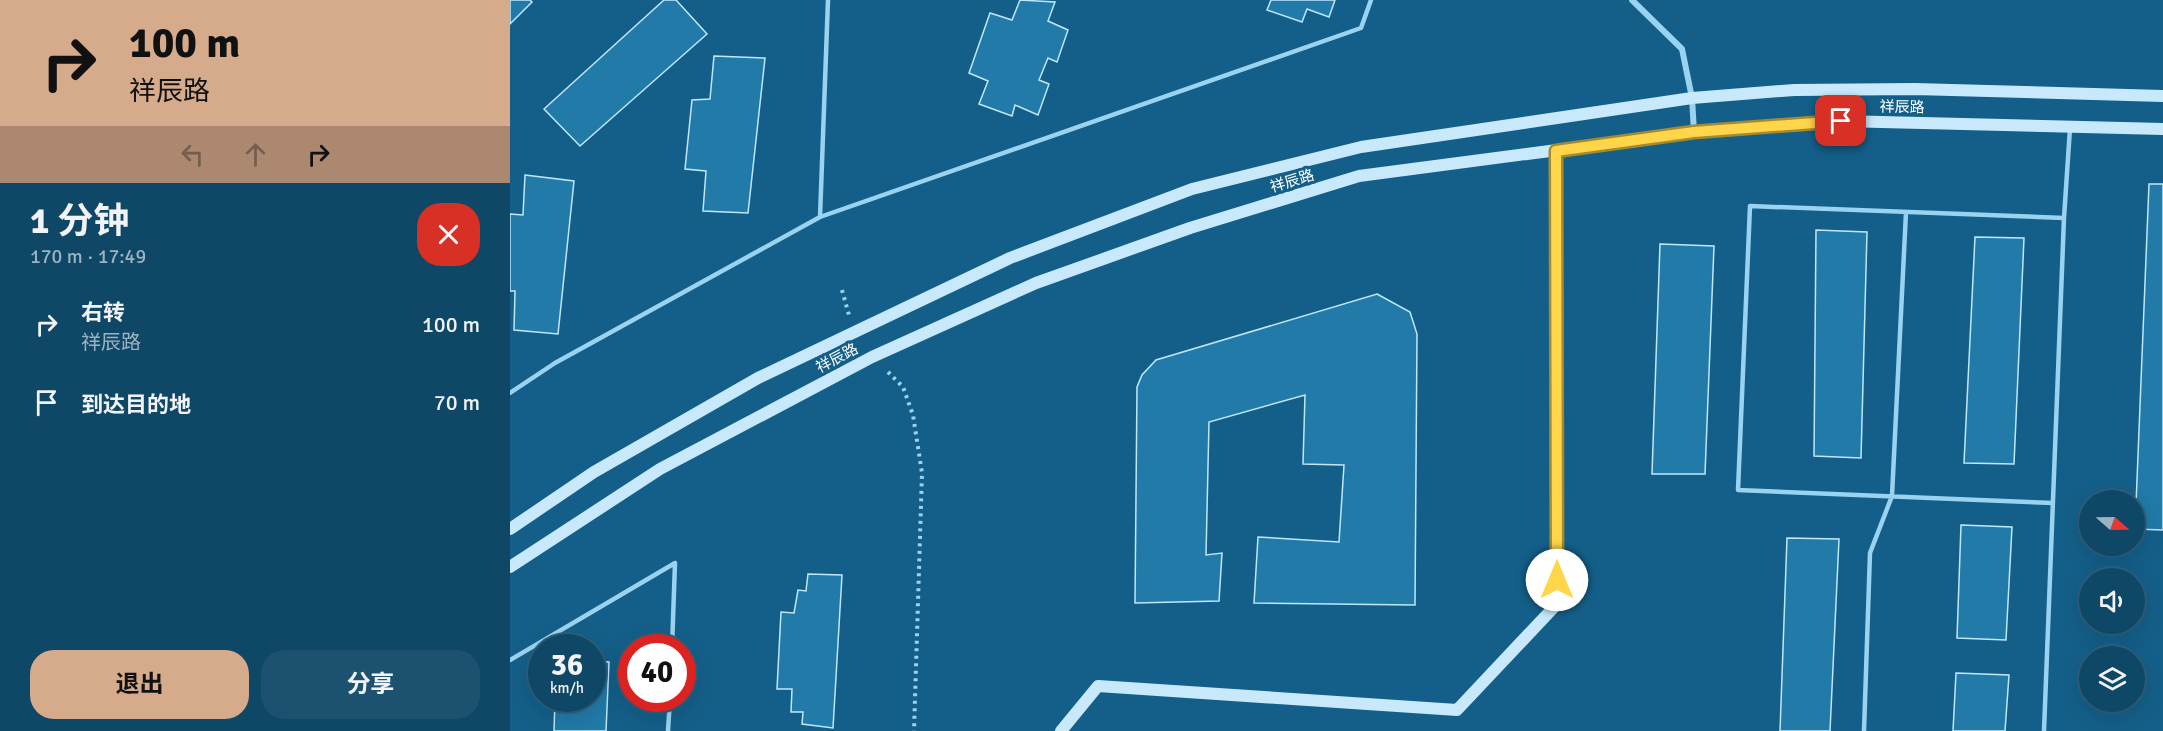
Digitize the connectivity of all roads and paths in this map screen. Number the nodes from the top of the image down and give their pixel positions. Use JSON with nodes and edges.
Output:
{"nodes":[{"id":1,"x":828,"y":0,"type":"edge"},
{"id":2,"x":1371,"y":0,"type":"edge"},
{"id":3,"x":1632,"y":0,"type":"edge"},
{"id":4,"x":2163,"y":96,"type":"edge"},
{"id":5,"x":1692,"y":98,"type":"junction"},
{"id":6,"x":2070,"y":125,"type":"junction"},
{"id":7,"x":2163,"y":129,"type":"edge"},
{"id":8,"x":1694,"y":132,"type":"junction"},
{"id":9,"x":1556,"y":151,"type":"junction"},
{"id":10,"x":1906,"y":212,"type":"junction"},
{"id":11,"x":820,"y":217,"type":"junction"},
{"id":12,"x":2064,"y":218,"type":"junction"},
{"id":13,"x":842,"y":290,"type":"dead end"},
{"id":14,"x":854,"y":331,"type":"junction"},
{"id":15,"x":872,"y":357,"type":"junction"},
{"id":16,"x":510,"y":393,"type":"edge"},
{"id":17,"x":1892,"y":496,"type":"junction"},
{"id":18,"x":2053,"y":503,"type":"junction"},
{"id":19,"x":510,"y":529,"type":"edge"},
{"id":20,"x":510,"y":567,"type":"edge"},
{"id":21,"x":672,"y":634,"type":"edge"},
{"id":22,"x":510,"y":660,"type":"edge"},
{"id":23,"x":669,"y":712,"type":"edge"},
{"id":24,"x":668,"y":731,"type":"edge"},
{"id":25,"x":914,"y":731,"type":"edge"},
{"id":26,"x":1061,"y":731,"type":"edge"},
{"id":27,"x":1864,"y":731,"type":"edge"},
{"id":28,"x":2044,"y":731,"type":"edge"}],
"edges":[{"from":1,"to":11,"type":"lane"},
{"from":2,"to":11,"type":"lane"},
{"from":3,"to":5,"type":"street"},
{"from":4,"to":5,"type":"street","name":"祥辰路"},
{"from":5,"to":8,"type":"street"},
{"from":5,"to":14,"type":"street","name":"祥辰路"},
{"from":6,"to":7,"type":"street","name":"祥辰路"},
{"from":6,"to":8,"type":"street","name":"祥辰路"},
{"from":6,"to":12,"type":"lane"},
{"from":8,"to":9,"type":"street","name":"祥辰路"},
{"from":9,"to":15,"type":"street","name":"祥辰路"},
{"from":9,"to":26,"type":"street"},
{"from":10,"to":12,"type":"lane"},
{"from":10,"to":17,"type":"lane"},
{"from":10,"to":17,"type":"lane"},
{"from":11,"to":16,"type":"lane"},
{"from":12,"to":18,"type":"lane"},
{"from":13,"to":14,"type":"path"},
{"from":14,"to":19,"type":"street","name":"祥辰路"},
{"from":15,"to":20,"type":"street","name":"祥辰路"},
{"from":15,"to":25,"type":"path"},
{"from":17,"to":18,"type":"lane"},
{"from":17,"to":27,"type":"lane"},
{"from":18,"to":28,"type":"lane"},
{"from":21,"to":22,"type":"lane"},
{"from":23,"to":24,"type":"lane"}]}
